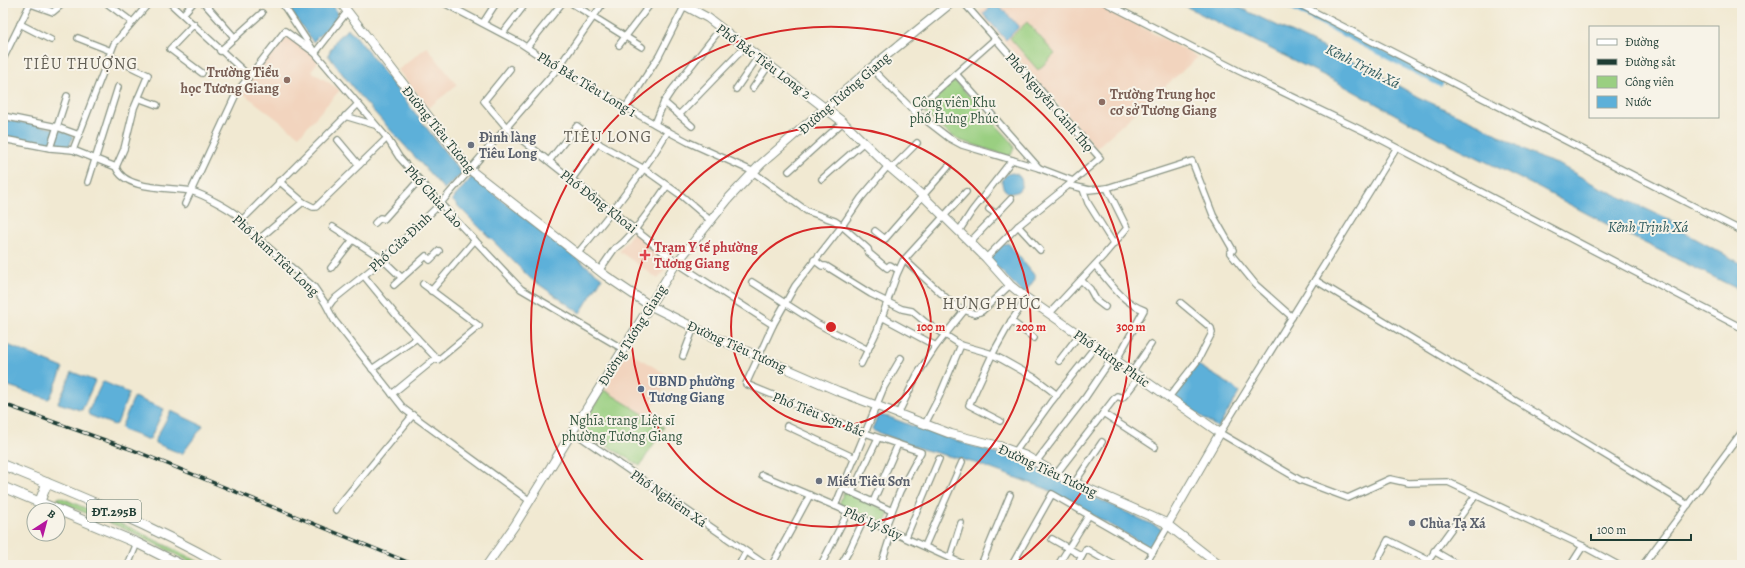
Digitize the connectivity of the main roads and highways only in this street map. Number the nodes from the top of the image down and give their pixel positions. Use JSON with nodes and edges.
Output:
{"nodes":[{"id":1,"x":3,"y":465,"type":"edge"},
{"id":2,"x":47,"y":483,"type":"junction"},
{"id":3,"x":3,"y":487,"type":"edge"},
{"id":4,"x":40,"y":501,"type":"junction"},
{"id":5,"x":181,"y":565,"type":"edge"},
{"id":6,"x":221,"y":565,"type":"edge"}],
"edges":[{"from":1,"to":2,"type":"main road","number":"ĐT.295B"},
{"from":2,"to":4,"type":"main road"},
{"from":2,"to":6,"type":"main road","number":"ĐT.295B"},
{"from":3,"to":4,"type":"main road","number":"ĐT.295B"},
{"from":4,"to":5,"type":"main road","number":"ĐT.295B"}]}
